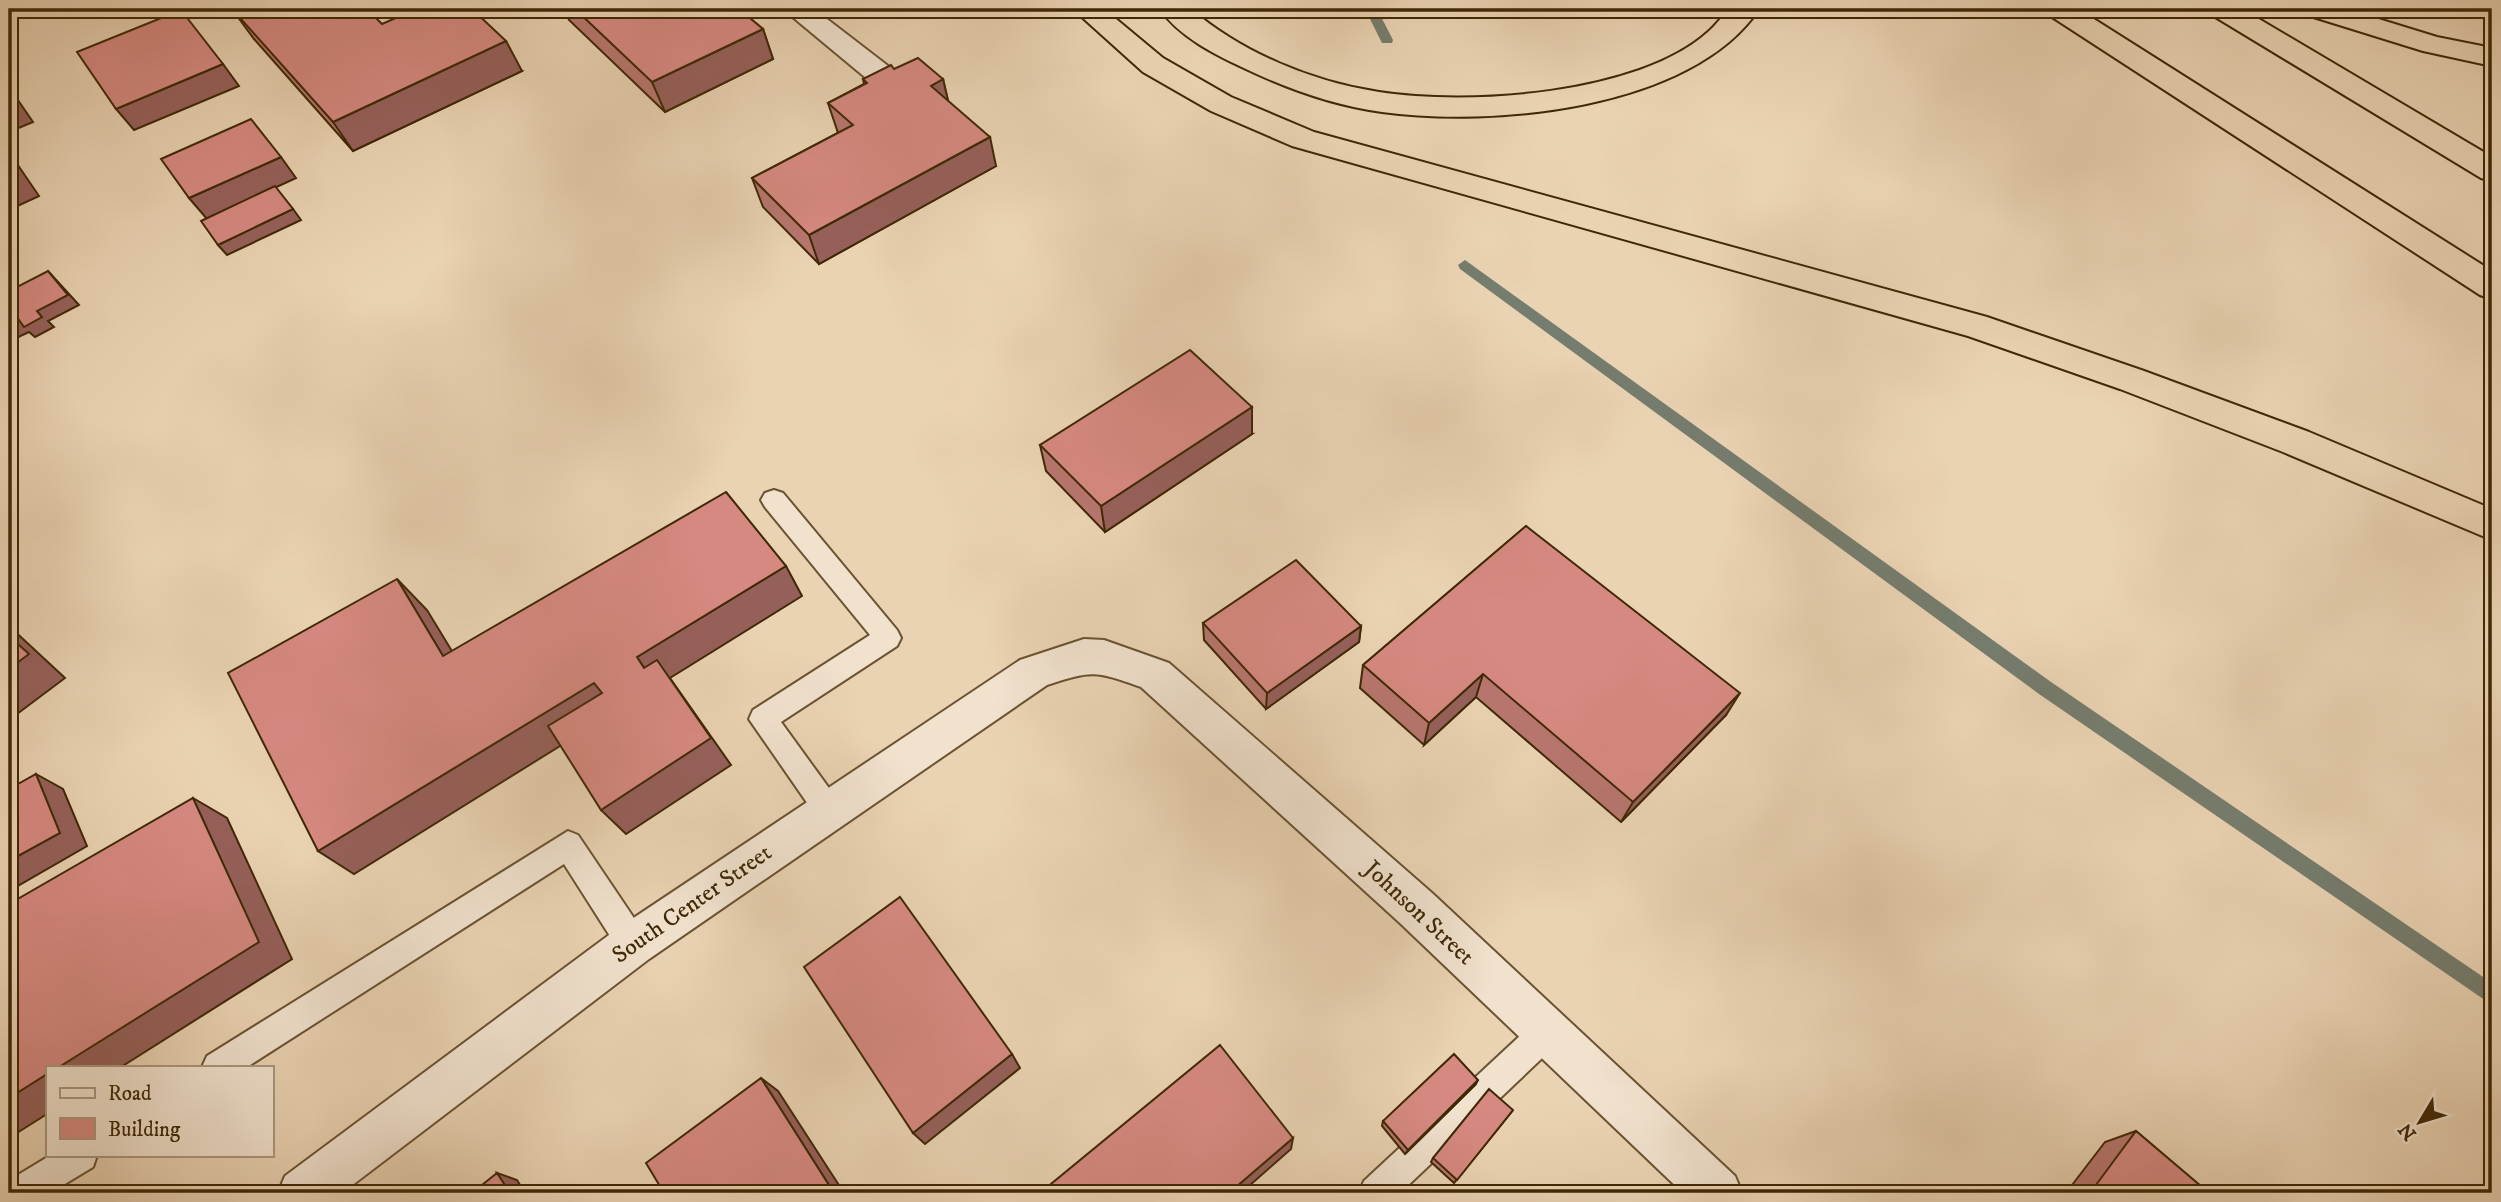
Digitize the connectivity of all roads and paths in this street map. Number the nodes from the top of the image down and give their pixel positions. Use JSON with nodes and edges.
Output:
{"nodes":[{"id":1,"x":797,"y":9,"type":"edge"},
{"id":2,"x":1087,"y":9,"type":"edge"},
{"id":3,"x":1174,"y":9,"type":"edge"},
{"id":4,"x":1745,"y":9,"type":"edge"},
{"id":5,"x":2059,"y":9,"type":"edge"},
{"id":6,"x":2222,"y":9,"type":"edge"},
{"id":7,"x":2318,"y":9,"type":"edge"},
{"id":8,"x":2492,"y":57,"type":"edge"},
{"id":9,"x":881,"y":76,"type":"edge"},
{"id":10,"x":2492,"y":171,"type":"edge"},
{"id":11,"x":2492,"y":287,"type":"edge"},
{"id":12,"x":774,"y":499,"type":"dead end"},
{"id":13,"x":2492,"y":525,"type":"edge"},
{"id":14,"x":1104,"y":657,"type":"joint"},
{"id":15,"x":829,"y":811,"type":"junction"},
{"id":16,"x":633,"y":944,"type":"junction"},
{"id":17,"x":1547,"y":1032,"type":"junction"},
{"id":18,"x":220,"y":1066,"type":"edge"},
{"id":19,"x":79,"y":1156,"type":"edge"},
{"id":20,"x":1380,"y":1192,"type":"edge"},
{"id":21,"x":26,"y":1193,"type":"edge"},
{"id":22,"x":302,"y":1193,"type":"edge"},
{"id":23,"x":1718,"y":1193,"type":"edge"}],
"edges":[{"from":1,"to":9,"type":"street"},
{"from":2,"to":13,"type":"highway"},
{"from":3,"to":4,"type":"highway"},
{"from":5,"to":11,"type":"highway"},
{"from":6,"to":10,"type":"highway"},
{"from":7,"to":8,"type":"highway"},
{"from":12,"to":15,"type":"lane"},
{"from":14,"to":15,"type":"street","name":"South Center Street"},
{"from":14,"to":17,"type":"street","name":"Johnson Street"},
{"from":15,"to":16,"type":"street","name":"South Center Street"},
{"from":16,"to":18,"type":"lane"},
{"from":16,"to":22,"type":"street","name":"South Center Street"},
{"from":17,"to":20,"type":"lane"},
{"from":17,"to":23,"type":"street","name":"Johnson Street"},
{"from":19,"to":21,"type":"lane"}]}
